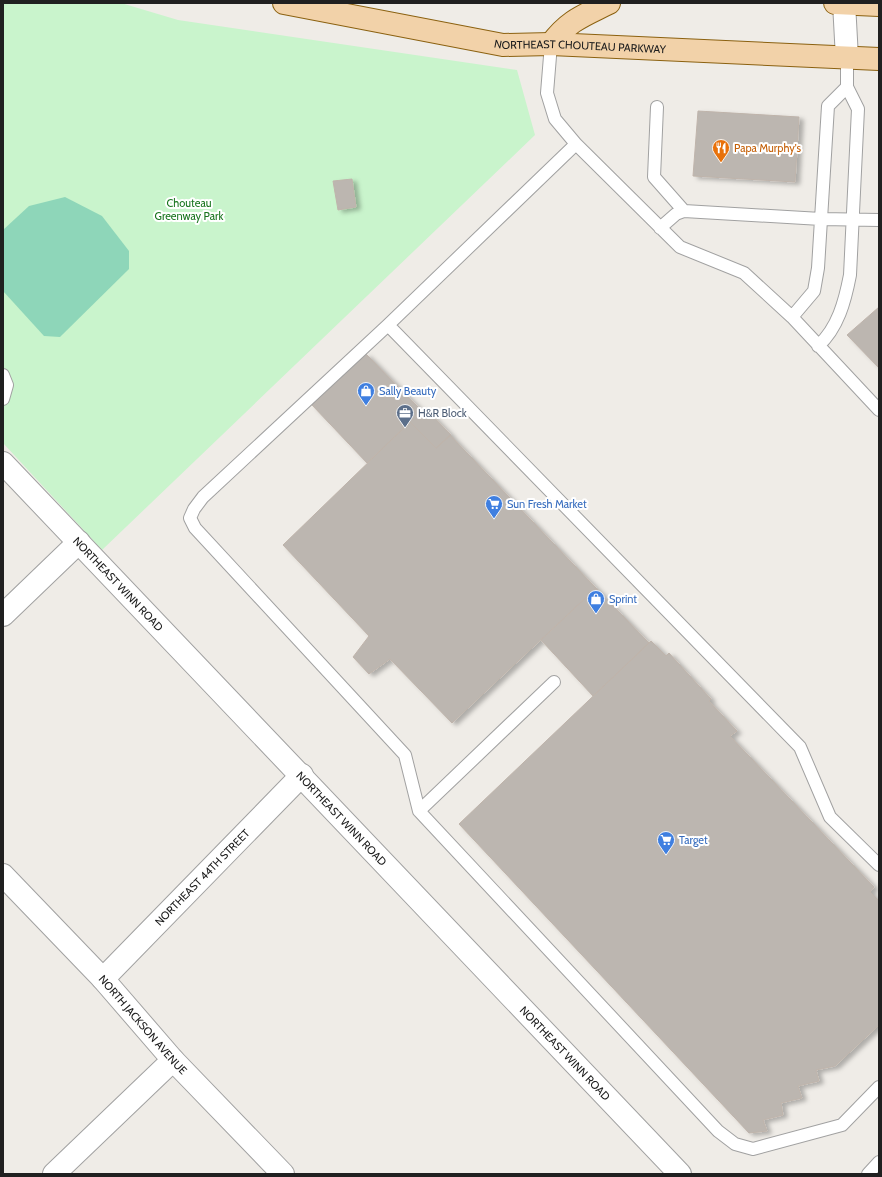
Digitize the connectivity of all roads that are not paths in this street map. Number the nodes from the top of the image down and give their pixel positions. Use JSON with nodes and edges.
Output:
{"nodes":[{"id":1,"x":284,"y":3,"type":"edge"},
{"id":2,"x":609,"y":3,"type":"edge"},
{"id":3,"x":841,"y":4,"type":"edge"},
{"id":4,"x":879,"y":5,"type":"edge"},
{"id":5,"x":551,"y":44,"type":"junction"},
{"id":6,"x":847,"y":58,"type":"junction"},
{"id":7,"x":879,"y":59,"type":"edge"},
{"id":8,"x":847,"y":87,"type":"junction"},
{"id":9,"x":657,"y":107,"type":"dead end"},
{"id":10,"x":576,"y":144,"type":"junction"},
{"id":11,"x":684,"y":211,"type":"junction"},
{"id":12,"x":821,"y":219,"type":"junction"},
{"id":13,"x":853,"y":219,"type":"junction"},
{"id":14,"x":879,"y":220,"type":"edge"},
{"id":15,"x":660,"y":228,"type":"junction"},
{"id":16,"x":792,"y":317,"type":"junction"},
{"id":17,"x":388,"y":325,"type":"junction"},
{"id":18,"x":818,"y":346,"type":"junction"},
{"id":19,"x":3,"y":375,"type":"edge"},
{"id":20,"x":3,"y":399,"type":"edge"},
{"id":21,"x":879,"y":410,"type":"edge"},
{"id":22,"x":3,"y":463,"type":"edge"},
{"id":23,"x":79,"y":542,"type":"junction"},
{"id":24,"x":3,"y":615,"type":"edge"},
{"id":25,"x":554,"y":682,"type":"dead end"},
{"id":26,"x":302,"y":775,"type":"junction"},
{"id":27,"x":419,"y":811,"type":"junction"},
{"id":28,"x":879,"y":865,"type":"edge"},
{"id":29,"x":3,"y":875,"type":"edge"},
{"id":30,"x":103,"y":979,"type":"junction"},
{"id":31,"x":173,"y":1060,"type":"junction"},
{"id":32,"x":879,"y":1087,"type":"edge"},
{"id":33,"x":879,"y":1162,"type":"edge"},
{"id":34,"x":54,"y":1174,"type":"edge"},
{"id":35,"x":283,"y":1174,"type":"edge"},
{"id":36,"x":680,"y":1174,"type":"edge"},
{"id":37,"x":868,"y":1174,"type":"edge"}],
"edges":[{"from":1,"to":5,"type":"main road","name":"NORTHEAST CHOUTEAU PARKWAY"},
{"from":2,"to":5,"type":"main road"},
{"from":3,"to":4,"type":"main road"},
{"from":3,"to":6,"type":"street"},
{"from":5,"to":6,"type":"main road","name":"NORTHEAST CHOUTEAU PARKWAY"},
{"from":5,"to":10,"type":"lane"},
{"from":6,"to":7,"type":"main road","name":"NORTHEAST CHOUTEAU PARKWAY"},
{"from":6,"to":8,"type":"lane"},
{"from":8,"to":12,"type":"lane"},
{"from":8,"to":13,"type":"lane"},
{"from":9,"to":11,"type":"lane"},
{"from":10,"to":15,"type":"lane"},
{"from":10,"to":17,"type":"lane"},
{"from":11,"to":12,"type":"lane"},
{"from":11,"to":15,"type":"lane"},
{"from":12,"to":13,"type":"lane"},
{"from":12,"to":16,"type":"lane"},
{"from":13,"to":14,"type":"lane"},
{"from":13,"to":18,"type":"lane"},
{"from":15,"to":16,"type":"lane"},
{"from":16,"to":18,"type":"lane"},
{"from":17,"to":27,"type":"lane"},
{"from":17,"to":28,"type":"lane"},
{"from":18,"to":21,"type":"lane"},
{"from":19,"to":20,"type":"lane"},
{"from":22,"to":23,"type":"street","name":"NORTHEAST WINN ROAD"},
{"from":23,"to":24,"type":"street"},
{"from":23,"to":26,"type":"street","name":"NORTHEAST WINN ROAD"},
{"from":25,"to":27,"type":"lane"},
{"from":26,"to":30,"type":"street","name":"NORTHEAST 44TH STREET"},
{"from":26,"to":36,"type":"street","name":"NORTHEAST WINN ROAD"},
{"from":27,"to":32,"type":"lane"},
{"from":29,"to":30,"type":"street","name":"NORTH JACKSON AVENUE"},
{"from":30,"to":31,"type":"street","name":"NORTH JACKSON AVENUE"},
{"from":31,"to":34,"type":"street"},
{"from":31,"to":35,"type":"street","name":"NORTH JACKSON AVENUE"},
{"from":33,"to":37,"type":"lane"}]}
